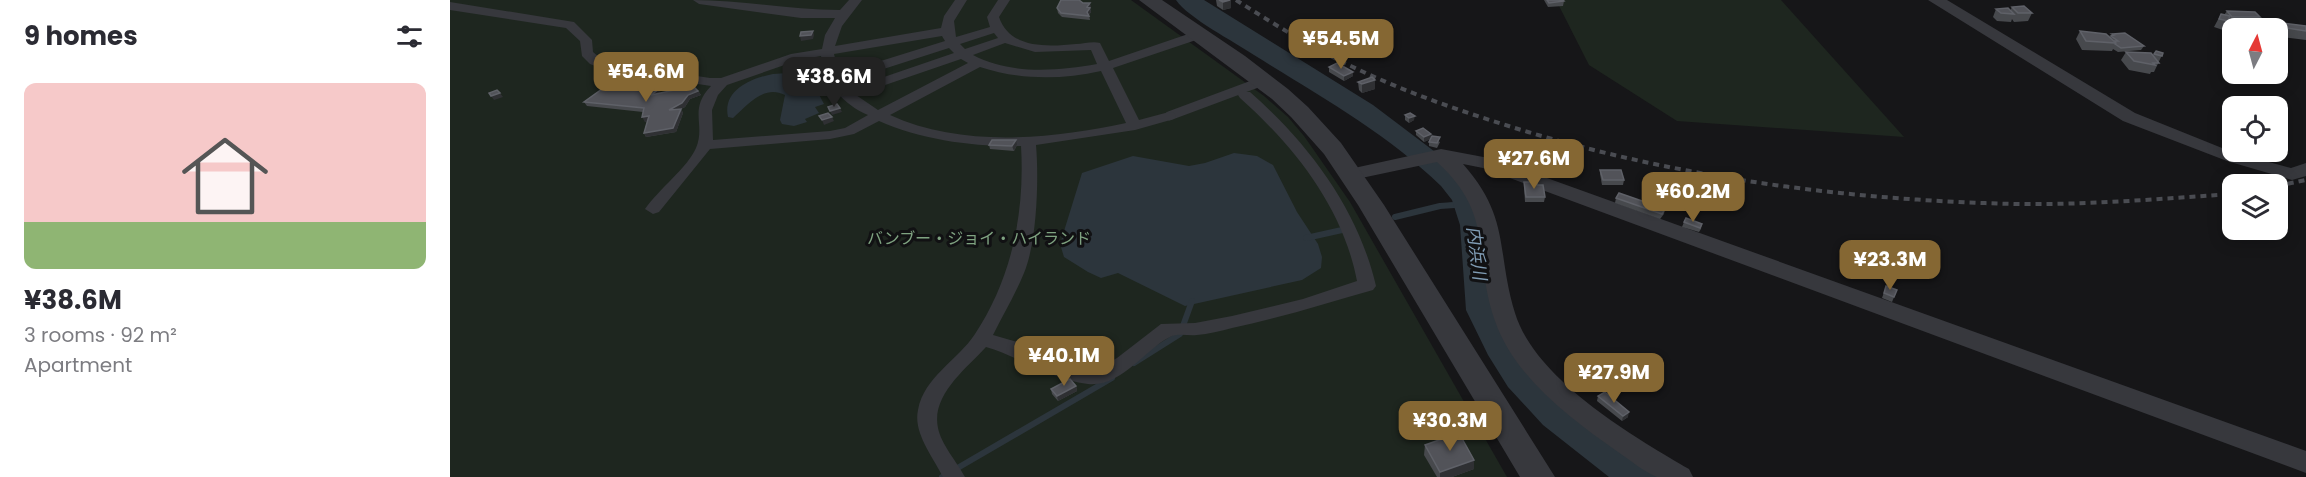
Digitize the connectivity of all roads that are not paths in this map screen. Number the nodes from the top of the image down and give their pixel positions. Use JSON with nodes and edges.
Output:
{"nodes":[{"id":1,"x":699,"y":0,"type":"edge"},
{"id":2,"x":856,"y":0,"type":"edge"},
{"id":3,"x":961,"y":0,"type":"edge"},
{"id":4,"x":1004,"y":0,"type":"edge"},
{"id":5,"x":1149,"y":0,"type":"edge"},
{"id":6,"x":1936,"y":0,"type":"edge"},
{"id":7,"x":451,"y":2,"type":"edge"},
{"id":8,"x":843,"y":14,"type":"junction"},
{"id":9,"x":995,"y":29,"type":"junction"},
{"id":10,"x":1198,"y":35,"type":"junction"},
{"id":11,"x":949,"y":37,"type":"junction"},
{"id":12,"x":1006,"y":39,"type":"junction"},
{"id":13,"x":828,"y":52,"type":"junction"},
{"id":14,"x":963,"y":54,"type":"junction"},
{"id":15,"x":978,"y":63,"type":"junction"},
{"id":16,"x":1107,"y":67,"type":"junction"},
{"id":17,"x":835,"y":80,"type":"junction"},
{"id":18,"x":722,"y":82,"type":"junction"},
{"id":19,"x":1249,"y":89,"type":"junction"},
{"id":20,"x":847,"y":93,"type":"junction"},
{"id":21,"x":1169,"y":116,"type":"joint"},
{"id":22,"x":880,"y":117,"type":"junction"},
{"id":23,"x":1135,"y":126,"type":"junction"},
{"id":24,"x":1028,"y":141,"type":"junction"},
{"id":25,"x":705,"y":145,"type":"junction"},
{"id":26,"x":1429,"y":157,"type":"junction"},
{"id":27,"x":2306,"y":169,"type":"edge"},
{"id":28,"x":1352,"y":174,"type":"junction"},
{"id":29,"x":653,"y":209,"type":"dead end"},
{"id":30,"x":982,"y":339,"type":"junction"},
{"id":31,"x":2306,"y":462,"type":"edge"},
{"id":32,"x":954,"y":477,"type":"edge"},
{"id":33,"x":1538,"y":477,"type":"edge"},
{"id":34,"x":1680,"y":477,"type":"edge"}],
"edges":[{"from":1,"to":8,"type":"street"},
{"from":2,"to":8,"type":"street"},
{"from":3,"to":11,"type":"street"},
{"from":4,"to":9,"type":"street"},
{"from":5,"to":10,"type":"street"},
{"from":6,"to":27,"type":"street"},
{"from":7,"to":18,"type":"street"},
{"from":8,"to":13,"type":"street"},
{"from":9,"to":11,"type":"street"},
{"from":9,"to":12,"type":"street"},
{"from":10,"to":16,"type":"street"},
{"from":10,"to":19,"type":"street"},
{"from":11,"to":13,"type":"street"},
{"from":11,"to":14,"type":"street"},
{"from":11,"to":17,"type":"street"},
{"from":12,"to":14,"type":"street"},
{"from":12,"to":16,"type":"street"},
{"from":13,"to":17,"type":"street"},
{"from":13,"to":18,"type":"street"},
{"from":14,"to":15,"type":"street"},
{"from":14,"to":20,"type":"street"},
{"from":15,"to":16,"type":"street"},
{"from":15,"to":22,"type":"street"},
{"from":16,"to":23,"type":"street"},
{"from":17,"to":20,"type":"street"},
{"from":18,"to":25,"type":"street"},
{"from":19,"to":21,"type":"lane"},
{"from":19,"to":28,"type":"street"},
{"from":19,"to":30,"type":"street"},
{"from":20,"to":22,"type":"street"},
{"from":21,"to":23,"type":"street"},
{"from":22,"to":24,"type":"street"},
{"from":22,"to":25,"type":"street"},
{"from":23,"to":24,"type":"street"},
{"from":24,"to":30,"type":"street"},
{"from":25,"to":29,"type":"street"},
{"from":26,"to":28,"type":"street"},
{"from":26,"to":31,"type":"street"},
{"from":26,"to":34,"type":"street"},
{"from":28,"to":33,"type":"street"},
{"from":30,"to":32,"type":"street"}]}
